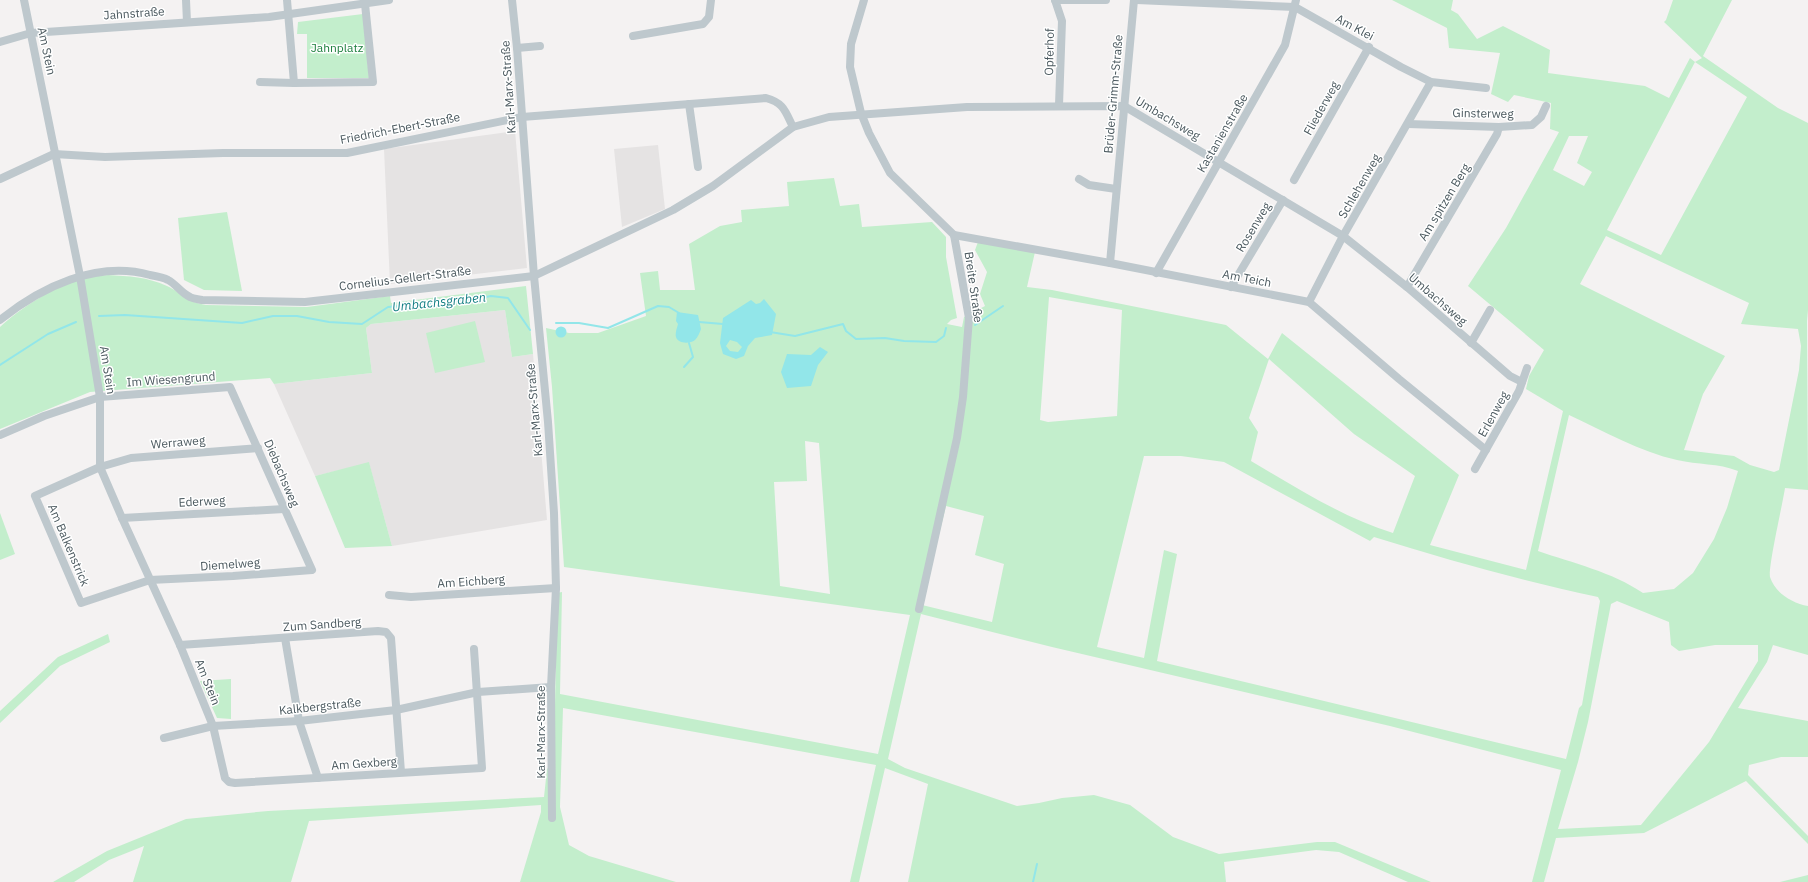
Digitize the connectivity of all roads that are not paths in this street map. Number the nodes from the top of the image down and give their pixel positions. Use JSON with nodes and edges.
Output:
{"nodes":[{"id":1,"x":24,"y":0,"type":"edge"},
{"id":2,"x":186,"y":0,"type":"edge"},
{"id":3,"x":287,"y":0,"type":"edge"},
{"id":4,"x":389,"y":0,"type":"edge"},
{"id":5,"x":512,"y":0,"type":"edge"},
{"id":6,"x":711,"y":0,"type":"edge"},
{"id":7,"x":864,"y":0,"type":"edge"},
{"id":8,"x":1055,"y":0,"type":"edge"},
{"id":9,"x":1106,"y":0,"type":"edge"},
{"id":10,"x":1134,"y":0,"type":"edge"},
{"id":11,"x":1137,"y":0,"type":"edge"},
{"id":12,"x":365,"y":4,"type":"junction"},
{"id":13,"x":1296,"y":4,"type":"edge"},
{"id":14,"x":288,"y":14,"type":"junction"},
{"id":15,"x":188,"y":22,"type":"junction"},
{"id":16,"x":31,"y":33,"type":"junction"},
{"id":17,"x":633,"y":36,"type":"dead end"},
{"id":18,"x":0,"y":42,"type":"edge"},
{"id":19,"x":540,"y":46,"type":"dead end"},
{"id":20,"x":1369,"y":47,"type":"junction"},
{"id":21,"x":517,"y":48,"type":"junction"},
{"id":22,"x":260,"y":82,"type":"dead end"},
{"id":23,"x":1431,"y":82,"type":"junction"},
{"id":24,"x":294,"y":83,"type":"junction"},
{"id":25,"x":1486,"y":88,"type":"dead end"},
{"id":26,"x":689,"y":104,"type":"junction"},
{"id":27,"x":1059,"y":105,"type":"junction"},
{"id":28,"x":1124,"y":106,"type":"junction"},
{"id":29,"x":1546,"y":106,"type":"dead end"},
{"id":30,"x":861,"y":113,"type":"junction"},
{"id":31,"x":522,"y":117,"type":"junction"},
{"id":32,"x":1408,"y":124,"type":"junction"},
{"id":33,"x":1499,"y":127,"type":"junction"},
{"id":34,"x":792,"y":128,"type":"junction"},
{"id":35,"x":54,"y":154,"type":"junction"},
{"id":36,"x":1218,"y":163,"type":"junction"},
{"id":37,"x":698,"y":168,"type":"dead end"},
{"id":38,"x":0,"y":179,"type":"edge"},
{"id":39,"x":1079,"y":179,"type":"dead end"},
{"id":40,"x":1294,"y":180,"type":"dead end"},
{"id":41,"x":1116,"y":189,"type":"junction"},
{"id":42,"x":1283,"y":200,"type":"junction"},
{"id":43,"x":954,"y":235,"type":"junction"},
{"id":44,"x":1343,"y":236,"type":"junction"},
{"id":45,"x":1110,"y":263,"type":"junction"},
{"id":46,"x":1156,"y":273,"type":"junction"},
{"id":47,"x":80,"y":276,"type":"junction"},
{"id":48,"x":534,"y":276,"type":"junction"},
{"id":49,"x":1231,"y":287,"type":"junction"},
{"id":50,"x":1407,"y":288,"type":"junction"},
{"id":51,"x":1309,"y":302,"type":"junction"},
{"id":52,"x":1490,"y":310,"type":"dead end"},
{"id":53,"x":0,"y":320,"type":"edge"},
{"id":54,"x":1471,"y":343,"type":"junction"},
{"id":55,"x":1527,"y":368,"type":"dead end"},
{"id":56,"x":1522,"y":382,"type":"junction"},
{"id":57,"x":230,"y":387,"type":"joint"},
{"id":58,"x":100,"y":397,"type":"junction"},
{"id":59,"x":0,"y":435,"type":"edge"},
{"id":60,"x":258,"y":448,"type":"junction"},
{"id":61,"x":1486,"y":450,"type":"junction"},
{"id":62,"x":100,"y":467,"type":"junction"},
{"id":63,"x":1475,"y":469,"type":"dead end"},
{"id":64,"x":284,"y":509,"type":"junction"},
{"id":65,"x":122,"y":518,"type":"junction"},
{"id":66,"x":312,"y":570,"type":"joint"},
{"id":67,"x":150,"y":580,"type":"junction"},
{"id":68,"x":556,"y":588,"type":"junction"},
{"id":69,"x":389,"y":596,"type":"dead end"},
{"id":70,"x":919,"y":609,"type":"dead end"},
{"id":71,"x":285,"y":638,"type":"junction"},
{"id":72,"x":180,"y":645,"type":"junction"},
{"id":73,"x":474,"y":649,"type":"dead end"},
{"id":74,"x":551,"y":687,"type":"junction"},
{"id":75,"x":478,"y":692,"type":"junction"},
{"id":76,"x":396,"y":710,"type":"junction"},
{"id":77,"x":299,"y":721,"type":"junction"},
{"id":78,"x":213,"y":726,"type":"junction"},
{"id":79,"x":164,"y":738,"type":"dead end"},
{"id":80,"x":401,"y":772,"type":"junction"},
{"id":81,"x":318,"y":778,"type":"junction"},
{"id":82,"x":552,"y":818,"type":"dead end"}],
"edges":[{"from":1,"to":16,"type":"street","name":"Am Stein"},
{"from":2,"to":15,"type":"street"},
{"from":3,"to":14,"type":"street"},
{"from":4,"to":12,"type":"street","name":"Jahnstraße"},
{"from":5,"to":21,"type":"street","name":"Karl-Marx-Straße"},
{"from":6,"to":17,"type":"street"},
{"from":7,"to":30,"type":"street"},
{"from":8,"to":9,"type":"street"},
{"from":8,"to":27,"type":"street","name":"Opferhof"},
{"from":10,"to":28,"type":"street","name":"Brüder-Grimm-Straße"},
{"from":11,"to":13,"type":"street","name":"Am Klei"},
{"from":12,"to":14,"type":"street","name":"Jahnstraße"},
{"from":12,"to":24,"type":"street"},
{"from":13,"to":20,"type":"street","name":"Am Klei"},
{"from":13,"to":36,"type":"street","name":"Kastanienstraße"},
{"from":14,"to":15,"type":"street","name":"Jahnstraße"},
{"from":14,"to":24,"type":"street"},
{"from":15,"to":16,"type":"street","name":"Jahnstraße"},
{"from":16,"to":18,"type":"street","name":"Jahnstraße"},
{"from":16,"to":35,"type":"street","name":"Am Stein"},
{"from":19,"to":21,"type":"street"},
{"from":20,"to":23,"type":"street","name":"Am Klei"},
{"from":20,"to":40,"type":"street","name":"Fliederweg"},
{"from":21,"to":31,"type":"street","name":"Karl-Marx-Straße"},
{"from":22,"to":24,"type":"street"},
{"from":23,"to":25,"type":"street","name":"Am Klei"},
{"from":23,"to":32,"type":"street","name":"Schlehenweg"},
{"from":26,"to":31,"type":"street","name":"Friedrich-Ebert-Straße"},
{"from":26,"to":34,"type":"street","name":"Friedrich-Ebert-Straße"},
{"from":26,"to":37,"type":"street"},
{"from":27,"to":28,"type":"street","name":"Umbachsweg"},
{"from":27,"to":30,"type":"street","name":"Umbachsweg"},
{"from":28,"to":36,"type":"street","name":"Umbachsweg"},
{"from":28,"to":41,"type":"street","name":"Brüder-Grimm-Straße"},
{"from":29,"to":33,"type":"street","name":"Ginsterweg"},
{"from":30,"to":34,"type":"street","name":"Umbachsweg"},
{"from":30,"to":43,"type":"street"},
{"from":31,"to":35,"type":"street","name":"Friedrich-Ebert-Straße"},
{"from":31,"to":48,"type":"street","name":"Karl-Marx-Straße"},
{"from":32,"to":33,"type":"street","name":"Ginsterweg"},
{"from":32,"to":44,"type":"street","name":"Schlehenweg"},
{"from":33,"to":50,"type":"street","name":"Am spitzen Berg"},
{"from":34,"to":48,"type":"street","name":"Cornelius-Gellert-Straße"},
{"from":35,"to":38,"type":"street","name":"Friedrich-Ebert-Straße"},
{"from":35,"to":47,"type":"street","name":"Am Stein"},
{"from":36,"to":42,"type":"street","name":"Umbachsweg"},
{"from":36,"to":46,"type":"street","name":"Kastanienstraße"},
{"from":39,"to":41,"type":"street"},
{"from":41,"to":45,"type":"street","name":"Brüder-Grimm-Straße"},
{"from":42,"to":44,"type":"street","name":"Umbachsweg"},
{"from":42,"to":49,"type":"street","name":"Rosenweg"},
{"from":43,"to":45,"type":"street","name":"Am Teich"},
{"from":43,"to":70,"type":"street","name":"Breite Straße"},
{"from":44,"to":50,"type":"street","name":"Umbachsweg"},
{"from":44,"to":51,"type":"street","name":"Schlehenweg"},
{"from":45,"to":46,"type":"street","name":"Am Teich"},
{"from":46,"to":49,"type":"street","name":"Am Teich"},
{"from":47,"to":48,"type":"street","name":"Cornelius-Gellert-Straße"},
{"from":47,"to":53,"type":"street","name":"Cornelius-Gellert-Straße"},
{"from":47,"to":58,"type":"street","name":"Am Stein"},
{"from":48,"to":68,"type":"street","name":"Karl-Marx-Straße"},
{"from":49,"to":51,"type":"street","name":"Am Teich"},
{"from":50,"to":54,"type":"street","name":"Umbachsweg"},
{"from":51,"to":61,"type":"street","name":"Am Teich"},
{"from":52,"to":54,"type":"street","name":"Umbachsweg"},
{"from":54,"to":56,"type":"street","name":"Umbachsweg"},
{"from":55,"to":56,"type":"street","name":"Erlenweg"},
{"from":56,"to":61,"type":"street","name":"Erlenweg"},
{"from":57,"to":58,"type":"street","name":"Im Wiesengrund"},
{"from":57,"to":60,"type":"street","name":"Diebachsweg"},
{"from":58,"to":59,"type":"street","name":"Im Wiesengrund"},
{"from":58,"to":62,"type":"street","name":"Am Stein"},
{"from":60,"to":62,"type":"street","name":"Werraweg"},
{"from":60,"to":64,"type":"street","name":"Diebachsweg"},
{"from":61,"to":63,"type":"street","name":"Erlenweg"},
{"from":62,"to":65,"type":"street","name":"Am Stein"},
{"from":62,"to":67,"type":"street","name":"Am Balkenstrick"},
{"from":64,"to":65,"type":"street","name":"Ederweg"},
{"from":64,"to":66,"type":"street","name":"Diebachsweg"},
{"from":65,"to":67,"type":"street","name":"Am Stein"},
{"from":66,"to":67,"type":"street","name":"Diemelweg"},
{"from":67,"to":72,"type":"street","name":"Am Stein"},
{"from":68,"to":69,"type":"street","name":"Am Eichberg"},
{"from":68,"to":74,"type":"street","name":"Karl-Marx-Straße"},
{"from":71,"to":72,"type":"street","name":"Zum Sandberg"},
{"from":71,"to":76,"type":"street","name":"Zum Sandberg"},
{"from":71,"to":77,"type":"street"},
{"from":72,"to":78,"type":"street","name":"Am Stein"},
{"from":73,"to":75,"type":"street"},
{"from":74,"to":75,"type":"street","name":"Kalkbergstraße"},
{"from":74,"to":82,"type":"street","name":"Karl-Marx-Straße"},
{"from":75,"to":76,"type":"street","name":"Kalkbergstraße"},
{"from":75,"to":80,"type":"street","name":"Am Gexberg"},
{"from":76,"to":77,"type":"street","name":"Kalkbergstraße"},
{"from":76,"to":80,"type":"street"},
{"from":77,"to":78,"type":"street","name":"Kalkbergstraße"},
{"from":77,"to":81,"type":"street"},
{"from":78,"to":79,"type":"street","name":"Kalkbergstraße"},
{"from":78,"to":81,"type":"street","name":"Am Gexberg"},
{"from":80,"to":81,"type":"street","name":"Am Gexberg"}]}
